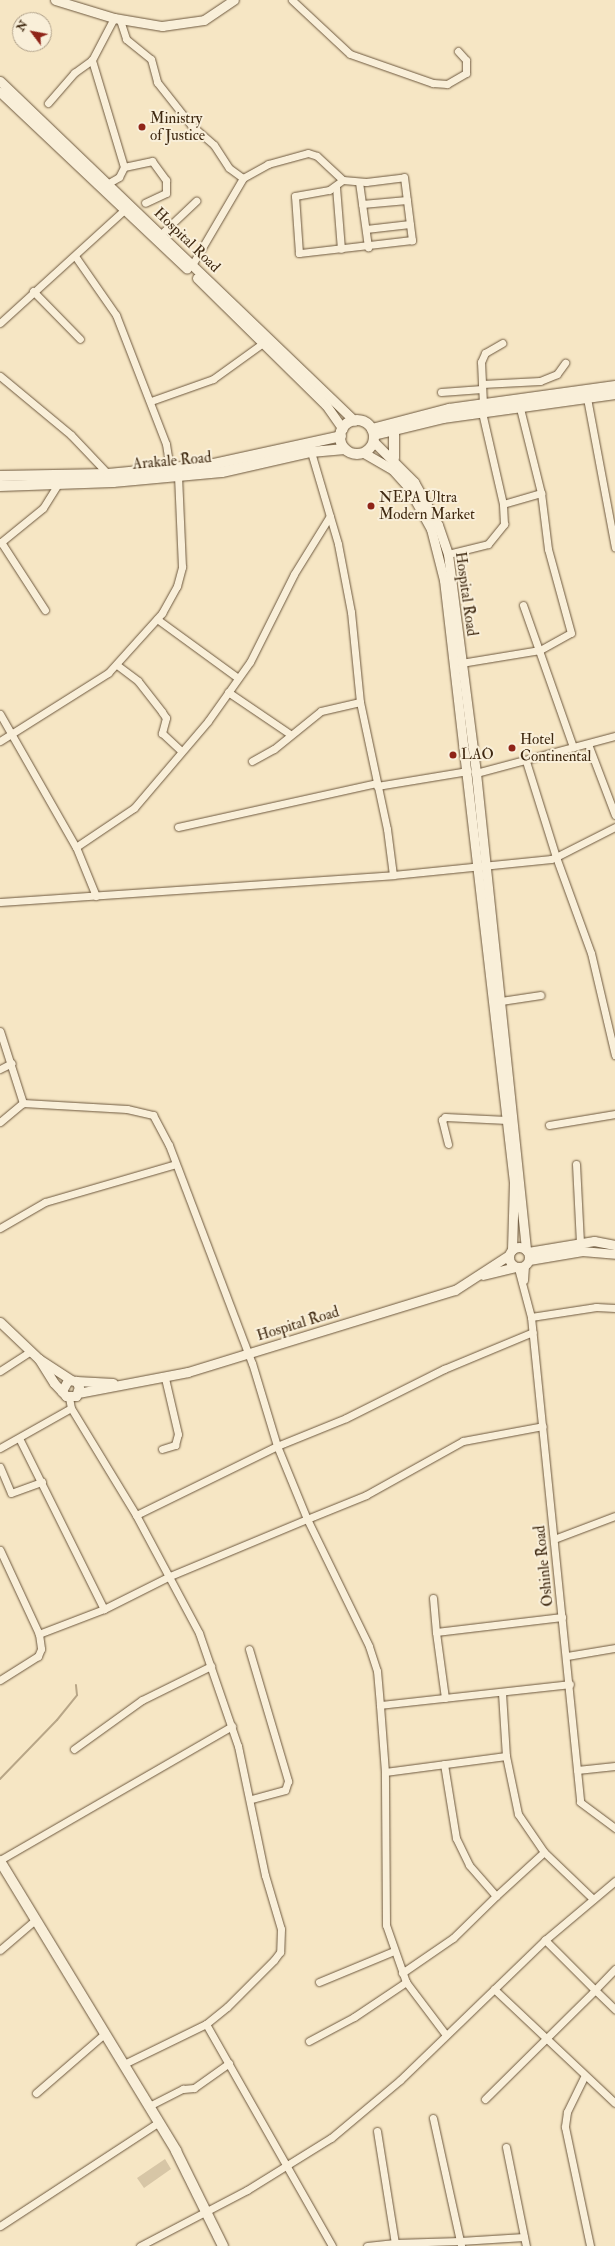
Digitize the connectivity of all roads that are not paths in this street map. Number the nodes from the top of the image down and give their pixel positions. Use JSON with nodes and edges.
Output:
{"nodes":[{"id":1,"x":55,"y":0,"type":"edge"},
{"id":2,"x":234,"y":0,"type":"edge"},
{"id":3,"x":292,"y":0,"type":"edge"},
{"id":4,"x":223,"y":4,"type":"edge"},
{"id":5,"x":117,"y":19,"type":"junction"},
{"id":6,"x":458,"y":51,"type":"dead end"},
{"id":7,"x":92,"y":60,"type":"junction"},
{"id":8,"x":0,"y":81,"type":"edge"},
{"id":9,"x":0,"y":92,"type":"edge"},
{"id":10,"x":48,"y":104,"type":"dead end"},
{"id":11,"x":124,"y":167,"type":"junction"},
{"id":12,"x":243,"y":178,"type":"junction"},
{"id":13,"x":344,"y":180,"type":"junction"},
{"id":14,"x":359,"y":182,"type":"junction"},
{"id":15,"x":107,"y":184,"type":"junction"},
{"id":16,"x":336,"y":187,"type":"junction"},
{"id":17,"x":407,"y":200,"type":"junction"},
{"id":18,"x":196,"y":201,"type":"dead end"},
{"id":19,"x":145,"y":203,"type":"dead end"},
{"id":20,"x":362,"y":204,"type":"junction"},
{"id":21,"x":124,"y":210,"type":"junction"},
{"id":22,"x":410,"y":224,"type":"junction"},
{"id":23,"x":366,"y":229,"type":"junction"},
{"id":24,"x":160,"y":235,"type":"junction"},
{"id":25,"x":368,"y":247,"type":"junction"},
{"id":26,"x":341,"y":249,"type":"junction"},
{"id":27,"x":75,"y":256,"type":"junction"},
{"id":28,"x":192,"y":265,"type":"junction"},
{"id":29,"x":33,"y":291,"type":"junction"},
{"id":30,"x":0,"y":323,"type":"edge"},
{"id":31,"x":80,"y":339,"type":"dead end"},
{"id":32,"x":263,"y":342,"type":"junction"},
{"id":33,"x":502,"y":343,"type":"dead end"},
{"id":34,"x":565,"y":363,"type":"dead end"},
{"id":35,"x":0,"y":376,"type":"edge"},
{"id":36,"x":482,"y":386,"type":"junction"},
{"id":37,"x":615,"y":386,"type":"edge"},
{"id":38,"x":441,"y":392,"type":"dead end"},
{"id":39,"x":615,"y":394,"type":"edge"},
{"id":40,"x":587,"y":398,"type":"junction"},
{"id":41,"x":151,"y":402,"type":"junction"},
{"id":42,"x":482,"y":408,"type":"junction"},
{"id":43,"x":520,"y":408,"type":"junction"},
{"id":44,"x":354,"y":421,"type":"junction"},
{"id":45,"x":394,"y":430,"type":"junction"},
{"id":46,"x":342,"y":432,"type":"junction"},
{"id":47,"x":374,"y":435,"type":"junction"},
{"id":48,"x":345,"y":449,"type":"junction"},
{"id":49,"x":311,"y":452,"type":"junction"},
{"id":50,"x":364,"y":453,"type":"junction"},
{"id":51,"x":394,"y":458,"type":"junction"},
{"id":52,"x":170,"y":468,"type":"junction"},
{"id":53,"x":108,"y":474,"type":"junction"},
{"id":54,"x":0,"y":476,"type":"edge"},
{"id":55,"x":178,"y":476,"type":"junction"},
{"id":56,"x":60,"y":479,"type":"junction"},
{"id":57,"x":0,"y":486,"type":"edge"},
{"id":58,"x":541,"y":493,"type":"junction"},
{"id":59,"x":503,"y":504,"type":"junction"},
{"id":60,"x":330,"y":516,"type":"junction"},
{"id":61,"x":0,"y":542,"type":"edge"},
{"id":62,"x":615,"y":547,"type":"edge"},
{"id":63,"x":448,"y":554,"type":"junction"},
{"id":64,"x":523,"y":605,"type":"dead end"},
{"id":65,"x":44,"y":610,"type":"dead end"},
{"id":66,"x":157,"y":619,"type":"junction"},
{"id":67,"x":540,"y":650,"type":"junction"},
{"id":68,"x":461,"y":664,"type":"junction"},
{"id":69,"x":117,"y":665,"type":"junction"},
{"id":70,"x":238,"y":678,"type":"junction"},
{"id":71,"x":228,"y":692,"type":"junction"},
{"id":72,"x":360,"y":702,"type":"junction"},
{"id":73,"x":0,"y":714,"type":"edge"},
{"id":74,"x":290,"y":734,"type":"junction"},
{"id":75,"x":12,"y":736,"type":"junction"},
{"id":76,"x":615,"y":736,"type":"edge"},
{"id":77,"x":0,"y":741,"type":"edge"},
{"id":78,"x":588,"y":744,"type":"junction"},
{"id":79,"x":573,"y":747,"type":"junction"},
{"id":80,"x":182,"y":752,"type":"junction"},
{"id":81,"x":252,"y":761,"type":"dead end"},
{"id":82,"x":526,"y":761,"type":"junction"},
{"id":83,"x":471,"y":772,"type":"junction"},
{"id":84,"x":377,"y":785,"type":"junction"},
{"id":85,"x":615,"y":815,"type":"edge"},
{"id":86,"x":178,"y":827,"type":"dead end"},
{"id":87,"x":615,"y":827,"type":"edge"},
{"id":88,"x":76,"y":846,"type":"junction"},
{"id":89,"x":556,"y":857,"type":"junction"},
{"id":90,"x":482,"y":866,"type":"junction"},
{"id":91,"x":393,"y":875,"type":"junction"},
{"id":92,"x":96,"y":896,"type":"junction"},
{"id":93,"x":0,"y":902,"type":"edge"},
{"id":94,"x":541,"y":995,"type":"dead end"},
{"id":95,"x":501,"y":1001,"type":"junction"},
{"id":96,"x":0,"y":1031,"type":"edge"},
{"id":97,"x":615,"y":1056,"type":"edge"},
{"id":98,"x":12,"y":1063,"type":"junction"},
{"id":99,"x":0,"y":1069,"type":"edge"},
{"id":100,"x":23,"y":1103,"type":"junction"},
{"id":101,"x":615,"y":1114,"type":"edge"},
{"id":102,"x":507,"y":1120,"type":"junction"},
{"id":103,"x":0,"y":1122,"type":"edge"},
{"id":104,"x":549,"y":1125,"type":"dead end"},
{"id":105,"x":448,"y":1144,"type":"dead end"},
{"id":106,"x":176,"y":1164,"type":"junction"},
{"id":107,"x":576,"y":1164,"type":"dead end"},
{"id":108,"x":0,"y":1228,"type":"edge"},
{"id":109,"x":615,"y":1245,"type":"edge"},
{"id":110,"x":581,"y":1247,"type":"junction"},
{"id":111,"x":510,"y":1252,"type":"junction"},
{"id":112,"x":615,"y":1254,"type":"edge"},
{"id":113,"x":523,"y":1260,"type":"junction"},
{"id":114,"x":483,"y":1275,"type":"junction"},
{"id":115,"x":615,"y":1308,"type":"edge"},
{"id":116,"x":531,"y":1317,"type":"junction"},
{"id":117,"x":0,"y":1322,"type":"edge"},
{"id":118,"x":532,"y":1332,"type":"junction"},
{"id":119,"x":30,"y":1351,"type":"junction"},
{"id":120,"x":248,"y":1354,"type":"junction"},
{"id":121,"x":39,"y":1359,"type":"junction"},
{"id":122,"x":0,"y":1371,"type":"edge"},
{"id":123,"x":165,"y":1378,"type":"junction"},
{"id":124,"x":73,"y":1380,"type":"junction"},
{"id":125,"x":117,"y":1384,"type":"junction"},
{"id":126,"x":78,"y":1393,"type":"junction"},
{"id":127,"x":66,"y":1394,"type":"junction"},
{"id":128,"x":71,"y":1408,"type":"junction"},
{"id":129,"x":543,"y":1426,"type":"junction"},
{"id":130,"x":19,"y":1438,"type":"junction"},
{"id":131,"x":277,"y":1446,"type":"junction"},
{"id":132,"x":0,"y":1448,"type":"edge"},
{"id":133,"x":162,"y":1449,"type":"dead end"},
{"id":134,"x":0,"y":1467,"type":"edge"},
{"id":135,"x":42,"y":1482,"type":"junction"},
{"id":136,"x":136,"y":1515,"type":"junction"},
{"id":137,"x":615,"y":1516,"type":"edge"},
{"id":138,"x":307,"y":1519,"type":"junction"},
{"id":139,"x":554,"y":1539,"type":"junction"},
{"id":140,"x":0,"y":1550,"type":"edge"},
{"id":141,"x":170,"y":1576,"type":"junction"},
{"id":142,"x":433,"y":1598,"type":"dead end"},
{"id":143,"x":104,"y":1609,"type":"junction"},
{"id":144,"x":562,"y":1617,"type":"junction"},
{"id":145,"x":436,"y":1632,"type":"junction"},
{"id":146,"x":39,"y":1634,"type":"junction"},
{"id":147,"x":615,"y":1648,"type":"edge"},
{"id":148,"x":248,"y":1649,"type":"dead end"},
{"id":149,"x":567,"y":1656,"type":"junction"},
{"id":150,"x":211,"y":1666,"type":"junction"},
{"id":151,"x":0,"y":1680,"type":"edge"},
{"id":152,"x":570,"y":1684,"type":"junction"},
{"id":153,"x":502,"y":1693,"type":"junction"},
{"id":154,"x":445,"y":1698,"type":"junction"},
{"id":155,"x":380,"y":1705,"type":"junction"},
{"id":156,"x":232,"y":1726,"type":"junction"},
{"id":157,"x":74,"y":1749,"type":"dead end"},
{"id":158,"x":506,"y":1756,"type":"junction"},
{"id":159,"x":444,"y":1764,"type":"junction"},
{"id":160,"x":615,"y":1766,"type":"edge"},
{"id":161,"x":577,"y":1770,"type":"junction"},
{"id":162,"x":385,"y":1772,"type":"junction"},
{"id":163,"x":252,"y":1799,"type":"junction"},
{"id":164,"x":615,"y":1828,"type":"edge"},
{"id":165,"x":544,"y":1852,"type":"junction"},
{"id":166,"x":0,"y":1861,"type":"edge"},
{"id":167,"x":615,"y":1881,"type":"edge"},
{"id":168,"x":496,"y":1896,"type":"junction"},
{"id":169,"x":593,"y":1899,"type":"junction"},
{"id":170,"x":35,"y":1920,"type":"junction"},
{"id":171,"x":545,"y":1940,"type":"junction"},
{"id":172,"x":0,"y":1950,"type":"edge"},
{"id":173,"x":394,"y":1951,"type":"junction"},
{"id":174,"x":615,"y":1969,"type":"edge"},
{"id":175,"x":402,"y":1973,"type":"junction"},
{"id":176,"x":319,"y":1982,"type":"dead end"},
{"id":177,"x":406,"y":1982,"type":"junction"},
{"id":178,"x":494,"y":1989,"type":"junction"},
{"id":179,"x":595,"y":1990,"type":"junction"},
{"id":180,"x":615,"y":2009,"type":"edge"},
{"id":181,"x":206,"y":2024,"type":"junction"},
{"id":182,"x":104,"y":2034,"type":"junction"},
{"id":183,"x":446,"y":2035,"type":"junction"},
{"id":184,"x":546,"y":2035,"type":"junction"},
{"id":185,"x":309,"y":2041,"type":"dead end"},
{"id":186,"x":229,"y":2063,"type":"junction"},
{"id":187,"x":124,"y":2064,"type":"junction"},
{"id":188,"x":584,"y":2077,"type":"junction"},
{"id":189,"x":36,"y":2093,"type":"dead end"},
{"id":190,"x":485,"y":2098,"type":"dead end"},
{"id":191,"x":615,"y":2103,"type":"edge"},
{"id":192,"x":149,"y":2106,"type":"junction"},
{"id":193,"x":433,"y":2118,"type":"dead end"},
{"id":194,"x":159,"y":2122,"type":"junction"},
{"id":195,"x":377,"y":2131,"type":"dead end"},
{"id":196,"x":506,"y":2146,"type":"dead end"},
{"id":197,"x":284,"y":2166,"type":"junction"},
{"id":198,"x":206,"y":2209,"type":"junction"},
{"id":199,"x":0,"y":2226,"type":"edge"},
{"id":200,"x":524,"y":2237,"type":"junction"},
{"id":201,"x":395,"y":2243,"type":"junction"},
{"id":202,"x":461,"y":2244,"type":"edge"},
{"id":203,"x":140,"y":2246,"type":"edge"},
{"id":204,"x":223,"y":2246,"type":"edge"},
{"id":205,"x":332,"y":2246,"type":"edge"},
{"id":206,"x":367,"y":2246,"type":"edge"},
{"id":207,"x":526,"y":2246,"type":"edge"},
{"id":208,"x":590,"y":2246,"type":"edge"}],
"edges":[{"from":1,"to":5,"type":"street"},
{"from":2,"to":4,"type":"street"},
{"from":3,"to":6,"type":"street"},
{"from":4,"to":5,"type":"street"},
{"from":5,"to":7,"type":"street"},
{"from":5,"to":12,"type":"street"},
{"from":7,"to":10,"type":"street"},
{"from":7,"to":11,"type":"street"},
{"from":8,"to":15,"type":"street","name":"Hospital Road"},
{"from":9,"to":21,"type":"street","name":"Hospital Road"},
{"from":11,"to":15,"type":"street"},
{"from":11,"to":19,"type":"street"},
{"from":12,"to":13,"type":"street"},
{"from":12,"to":28,"type":"street"},
{"from":13,"to":14,"type":"street"},
{"from":13,"to":16,"type":"street"},
{"from":14,"to":17,"type":"street"},
{"from":14,"to":20,"type":"street"},
{"from":15,"to":24,"type":"street","name":"Hospital Road"},
{"from":16,"to":26,"type":"street"},
{"from":16,"to":26,"type":"street"},
{"from":17,"to":20,"type":"street"},
{"from":17,"to":22,"type":"street"},
{"from":18,"to":24,"type":"street"},
{"from":20,"to":23,"type":"street"},
{"from":21,"to":27,"type":"street"},
{"from":21,"to":32,"type":"street","name":"Hospital Road"},
{"from":22,"to":23,"type":"street"},
{"from":22,"to":25,"type":"street"},
{"from":23,"to":25,"type":"street"},
{"from":24,"to":28,"type":"street","name":"Hospital Road"},
{"from":25,"to":26,"type":"street"},
{"from":27,"to":29,"type":"street"},
{"from":27,"to":41,"type":"street"},
{"from":28,"to":44,"type":"street","name":"Hospital Road"},
{"from":29,"to":30,"type":"street"},
{"from":29,"to":31,"type":"street"},
{"from":32,"to":41,"type":"street"},
{"from":32,"to":46,"type":"street","name":"Hospital Road"},
{"from":33,"to":36,"type":"street"},
{"from":34,"to":36,"type":"street"},
{"from":35,"to":53,"type":"street"},
{"from":36,"to":38,"type":"street"},
{"from":36,"to":42,"type":"street"},
{"from":37,"to":42,"type":"main road"},
{"from":39,"to":40,"type":"main road"},
{"from":40,"to":43,"type":"main road"},
{"from":40,"to":62,"type":"street"},
{"from":41,"to":52,"type":"street"},
{"from":42,"to":43,"type":"main road"},
{"from":42,"to":45,"type":"main road"},
{"from":42,"to":47,"type":"main road"},
{"from":42,"to":59,"type":"street"},
{"from":43,"to":58,"type":"street"},
{"from":44,"to":46,"type":"main road"},
{"from":44,"to":47,"type":"main road"},
{"from":45,"to":47,"type":"main road"},
{"from":45,"to":51,"type":"main road"},
{"from":46,"to":48,"type":"main road"},
{"from":46,"to":52,"type":"main road","name":"Arakale Road"},
{"from":47,"to":50,"type":"main road"},
{"from":47,"to":51,"type":"street","name":"Hospital Road"},
{"from":48,"to":49,"type":"main road","name":"Arakale Road"},
{"from":48,"to":50,"type":"main road"},
{"from":49,"to":55,"type":"main road","name":"Arakale Road"},
{"from":49,"to":60,"type":"street"},
{"from":50,"to":83,"type":"street","name":"Hospital Road"},
{"from":51,"to":63,"type":"street","name":"Hospital Road"},
{"from":52,"to":53,"type":"main road","name":"Arakale Road"},
{"from":53,"to":56,"type":"main road","name":"Arakale Road"},
{"from":54,"to":56,"type":"main road","name":"Arakale Road"},
{"from":55,"to":56,"type":"main road","name":"Arakale Road"},
{"from":55,"to":66,"type":"street"},
{"from":56,"to":57,"type":"main road","name":"Arakale Road"},
{"from":56,"to":61,"type":"street"},
{"from":58,"to":59,"type":"street"},
{"from":58,"to":67,"type":"street"},
{"from":59,"to":63,"type":"street"},
{"from":60,"to":70,"type":"street"},
{"from":60,"to":72,"type":"street"},
{"from":61,"to":65,"type":"street"},
{"from":63,"to":68,"type":"street","name":"Hospital Road"},
{"from":64,"to":67,"type":"street"},
{"from":66,"to":69,"type":"street"},
{"from":66,"to":70,"type":"street"},
{"from":67,"to":68,"type":"street"},
{"from":67,"to":79,"type":"street"},
{"from":68,"to":83,"type":"street","name":"Hospital Road"},
{"from":69,"to":75,"type":"street"},
{"from":69,"to":80,"type":"street"},
{"from":70,"to":71,"type":"street"},
{"from":71,"to":74,"type":"street"},
{"from":71,"to":80,"type":"street"},
{"from":72,"to":74,"type":"street"},
{"from":72,"to":84,"type":"street"},
{"from":73,"to":75,"type":"street"},
{"from":74,"to":81,"type":"street"},
{"from":75,"to":77,"type":"street"},
{"from":75,"to":88,"type":"street"},
{"from":76,"to":78,"type":"street"},
{"from":78,"to":79,"type":"street"},
{"from":78,"to":85,"type":"street"},
{"from":79,"to":82,"type":"street"},
{"from":80,"to":88,"type":"street"},
{"from":82,"to":83,"type":"street"},
{"from":82,"to":89,"type":"street"},
{"from":83,"to":84,"type":"street"},
{"from":83,"to":90,"type":"street"},
{"from":84,"to":86,"type":"street"},
{"from":84,"to":91,"type":"street"},
{"from":87,"to":89,"type":"street"},
{"from":88,"to":92,"type":"street"},
{"from":89,"to":90,"type":"street"},
{"from":89,"to":97,"type":"street"},
{"from":90,"to":91,"type":"street"},
{"from":90,"to":95,"type":"street"},
{"from":90,"to":102,"type":"street"},
{"from":91,"to":92,"type":"street"},
{"from":92,"to":93,"type":"street"},
{"from":94,"to":95,"type":"street"},
{"from":95,"to":113,"type":"street"},
{"from":96,"to":98,"type":"street"},
{"from":98,"to":99,"type":"street"},
{"from":98,"to":100,"type":"street"},
{"from":100,"to":103,"type":"street"},
{"from":100,"to":106,"type":"street"},
{"from":101,"to":104,"type":"street"},
{"from":102,"to":105,"type":"street"},
{"from":102,"to":111,"type":"street"},
{"from":106,"to":108,"type":"street"},
{"from":106,"to":120,"type":"street"},
{"from":107,"to":110,"type":"street"},
{"from":109,"to":110,"type":"street"},
{"from":110,"to":112,"type":"street"},
{"from":110,"to":113,"type":"street"},
{"from":111,"to":113,"type":"street"},
{"from":111,"to":113,"type":"street"},
{"from":111,"to":114,"type":"street"},
{"from":113,"to":114,"type":"street"},
{"from":113,"to":116,"type":"street","name":"Oshinle Road"},
{"from":114,"to":120,"type":"street","name":"Hospital Road"},
{"from":115,"to":116,"type":"street"},
{"from":116,"to":118,"type":"street","name":"Oshinle Road"},
{"from":117,"to":119,"type":"street"},
{"from":118,"to":129,"type":"street","name":"Oshinle Road"},
{"from":118,"to":131,"type":"street"},
{"from":119,"to":121,"type":"street"},
{"from":119,"to":122,"type":"street"},
{"from":120,"to":123,"type":"street","name":"Hospital Road"},
{"from":120,"to":131,"type":"street"},
{"from":121,"to":124,"type":"street"},
{"from":121,"to":127,"type":"street"},
{"from":123,"to":125,"type":"street","name":"Hospital Road"},
{"from":123,"to":133,"type":"street"},
{"from":124,"to":125,"type":"street"},
{"from":124,"to":126,"type":"street"},
{"from":124,"to":127,"type":"street"},
{"from":125,"to":126,"type":"street"},
{"from":126,"to":127,"type":"street"},
{"from":127,"to":128,"type":"street"},
{"from":128,"to":130,"type":"street"},
{"from":128,"to":136,"type":"street"},
{"from":129,"to":138,"type":"street"},
{"from":129,"to":139,"type":"street","name":"Oshinle Road"},
{"from":130,"to":132,"type":"street"},
{"from":130,"to":135,"type":"street"},
{"from":131,"to":136,"type":"street"},
{"from":131,"to":138,"type":"street"},
{"from":134,"to":135,"type":"street"},
{"from":135,"to":143,"type":"street"},
{"from":136,"to":141,"type":"street"},
{"from":137,"to":139,"type":"street"},
{"from":138,"to":141,"type":"street"},
{"from":138,"to":155,"type":"street"},
{"from":139,"to":144,"type":"street","name":"Oshinle Road"},
{"from":140,"to":146,"type":"street"},
{"from":141,"to":143,"type":"street"},
{"from":141,"to":150,"type":"street"},
{"from":142,"to":145,"type":"street"},
{"from":143,"to":146,"type":"street"},
{"from":144,"to":145,"type":"street"},
{"from":144,"to":149,"type":"street","name":"Oshinle Road"},
{"from":145,"to":154,"type":"street"},
{"from":146,"to":151,"type":"street"},
{"from":147,"to":149,"type":"street"},
{"from":148,"to":163,"type":"street"},
{"from":149,"to":152,"type":"street","name":"Oshinle Road"},
{"from":150,"to":156,"type":"street"},
{"from":150,"to":157,"type":"street"},
{"from":152,"to":153,"type":"street"},
{"from":152,"to":161,"type":"street","name":"Oshinle Road"},
{"from":153,"to":154,"type":"street"},
{"from":153,"to":158,"type":"street"},
{"from":154,"to":155,"type":"street"},
{"from":155,"to":162,"type":"street"},
{"from":156,"to":163,"type":"street"},
{"from":156,"to":166,"type":"street"},
{"from":158,"to":159,"type":"street"},
{"from":158,"to":165,"type":"street"},
{"from":159,"to":162,"type":"street"},
{"from":159,"to":168,"type":"street"},
{"from":160,"to":161,"type":"street"},
{"from":161,"to":164,"type":"street","name":"Oshinle Road"},
{"from":162,"to":173,"type":"street"},
{"from":163,"to":181,"type":"street"},
{"from":165,"to":168,"type":"street"},
{"from":165,"to":169,"type":"street"},
{"from":166,"to":170,"type":"main road"},
{"from":167,"to":169,"type":"street"},
{"from":168,"to":175,"type":"street"},
{"from":169,"to":171,"type":"street"},
{"from":170,"to":172,"type":"street"},
{"from":170,"to":182,"type":"main road"},
{"from":171,"to":178,"type":"street"},
{"from":171,"to":179,"type":"street"},
{"from":173,"to":175,"type":"street"},
{"from":173,"to":176,"type":"street"},
{"from":174,"to":179,"type":"street"},
{"from":175,"to":177,"type":"street"},
{"from":177,"to":183,"type":"street"},
{"from":177,"to":185,"type":"street"},
{"from":178,"to":183,"type":"street"},
{"from":178,"to":184,"type":"street"},
{"from":179,"to":180,"type":"street"},
{"from":179,"to":184,"type":"street"},
{"from":181,"to":186,"type":"street"},
{"from":181,"to":187,"type":"street"},
{"from":182,"to":187,"type":"main road"},
{"from":182,"to":189,"type":"street"},
{"from":183,"to":197,"type":"street"},
{"from":184,"to":188,"type":"street"},
{"from":184,"to":190,"type":"street"},
{"from":186,"to":192,"type":"street"},
{"from":186,"to":197,"type":"street"},
{"from":187,"to":192,"type":"main road"},
{"from":188,"to":191,"type":"street"},
{"from":188,"to":208,"type":"street"},
{"from":192,"to":194,"type":"main road"},
{"from":193,"to":202,"type":"street"},
{"from":194,"to":198,"type":"main road"},
{"from":194,"to":199,"type":"street"},
{"from":195,"to":201,"type":"street"},
{"from":196,"to":200,"type":"street"},
{"from":197,"to":198,"type":"street"},
{"from":197,"to":205,"type":"street"},
{"from":198,"to":203,"type":"street"},
{"from":198,"to":204,"type":"main road"},
{"from":200,"to":202,"type":"street"},
{"from":200,"to":207,"type":"street"},
{"from":201,"to":202,"type":"street"},
{"from":201,"to":206,"type":"street"}]}
